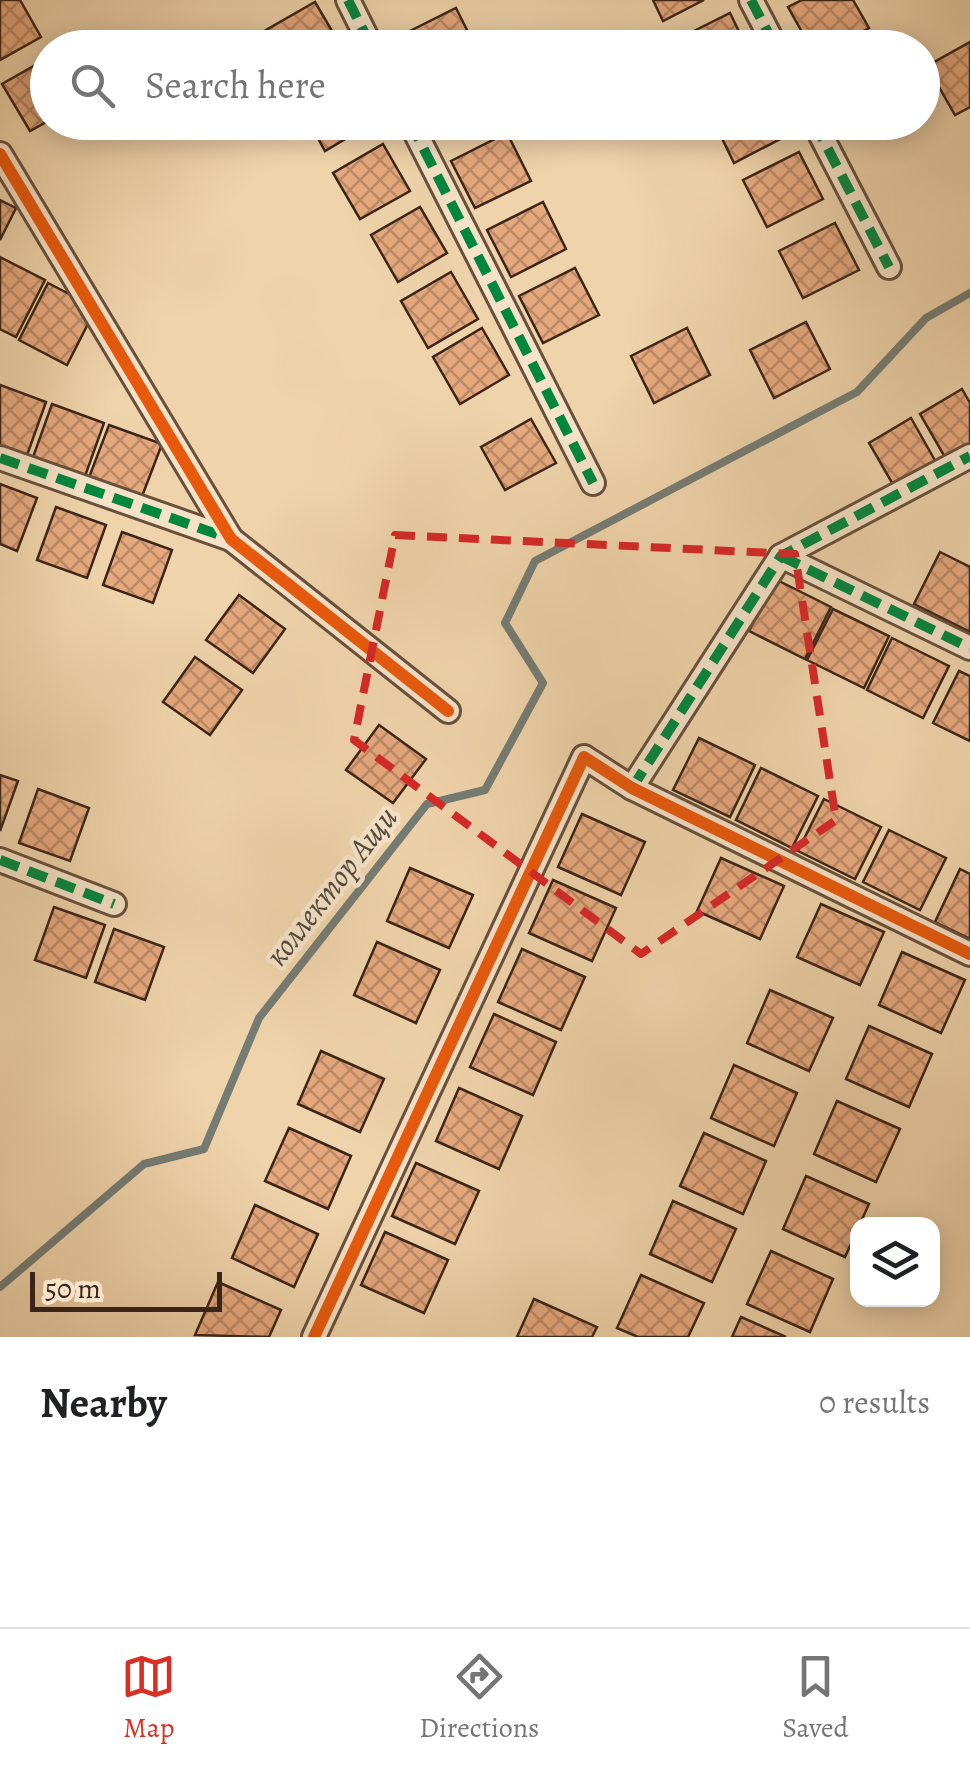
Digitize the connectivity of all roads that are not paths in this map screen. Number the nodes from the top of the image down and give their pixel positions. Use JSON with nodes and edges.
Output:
{"nodes":[{"id":1,"x":348,"y":0,"type":"edge"},
{"id":2,"x":752,"y":0,"type":"edge"},
{"id":3,"x":363,"y":30,"type":"edge"},
{"id":4,"x":767,"y":30,"type":"edge"},
{"id":5,"x":419,"y":140,"type":"edge"},
{"id":6,"x":823,"y":140,"type":"edge"},
{"id":7,"x":0,"y":154,"type":"edge"},
{"id":8,"x":7,"y":176,"type":"edge"},
{"id":9,"x":889,"y":267,"type":"dead end"},
{"id":10,"x":970,"y":456,"type":"edge"},
{"id":11,"x":0,"y":458,"type":"edge"},
{"id":12,"x":593,"y":483,"type":"dead end"},
{"id":13,"x":231,"y":540,"type":"junction"},
{"id":14,"x":780,"y":556,"type":"junction"},
{"id":15,"x":970,"y":648,"type":"edge"},
{"id":16,"x":448,"y":711,"type":"dead end"},
{"id":17,"x":632,"y":788,"type":"junction"},
{"id":18,"x":0,"y":860,"type":"edge"},
{"id":19,"x":114,"y":904,"type":"dead end"},
{"id":20,"x":970,"y":954,"type":"edge"},
{"id":21,"x":314,"y":1337,"type":"edge"}],
"edges":[{"from":1,"to":3,"type":"street"},
{"from":2,"to":4,"type":"street"},
{"from":5,"to":12,"type":"street"},
{"from":6,"to":9,"type":"street"},
{"from":7,"to":8,"type":"street"},
{"from":8,"to":13,"type":"street"},
{"from":10,"to":14,"type":"street"},
{"from":11,"to":13,"type":"street"},
{"from":13,"to":16,"type":"street"},
{"from":14,"to":15,"type":"street"},
{"from":14,"to":17,"type":"street"},
{"from":17,"to":20,"type":"street"},
{"from":17,"to":21,"type":"street"},
{"from":18,"to":19,"type":"street"}]}
